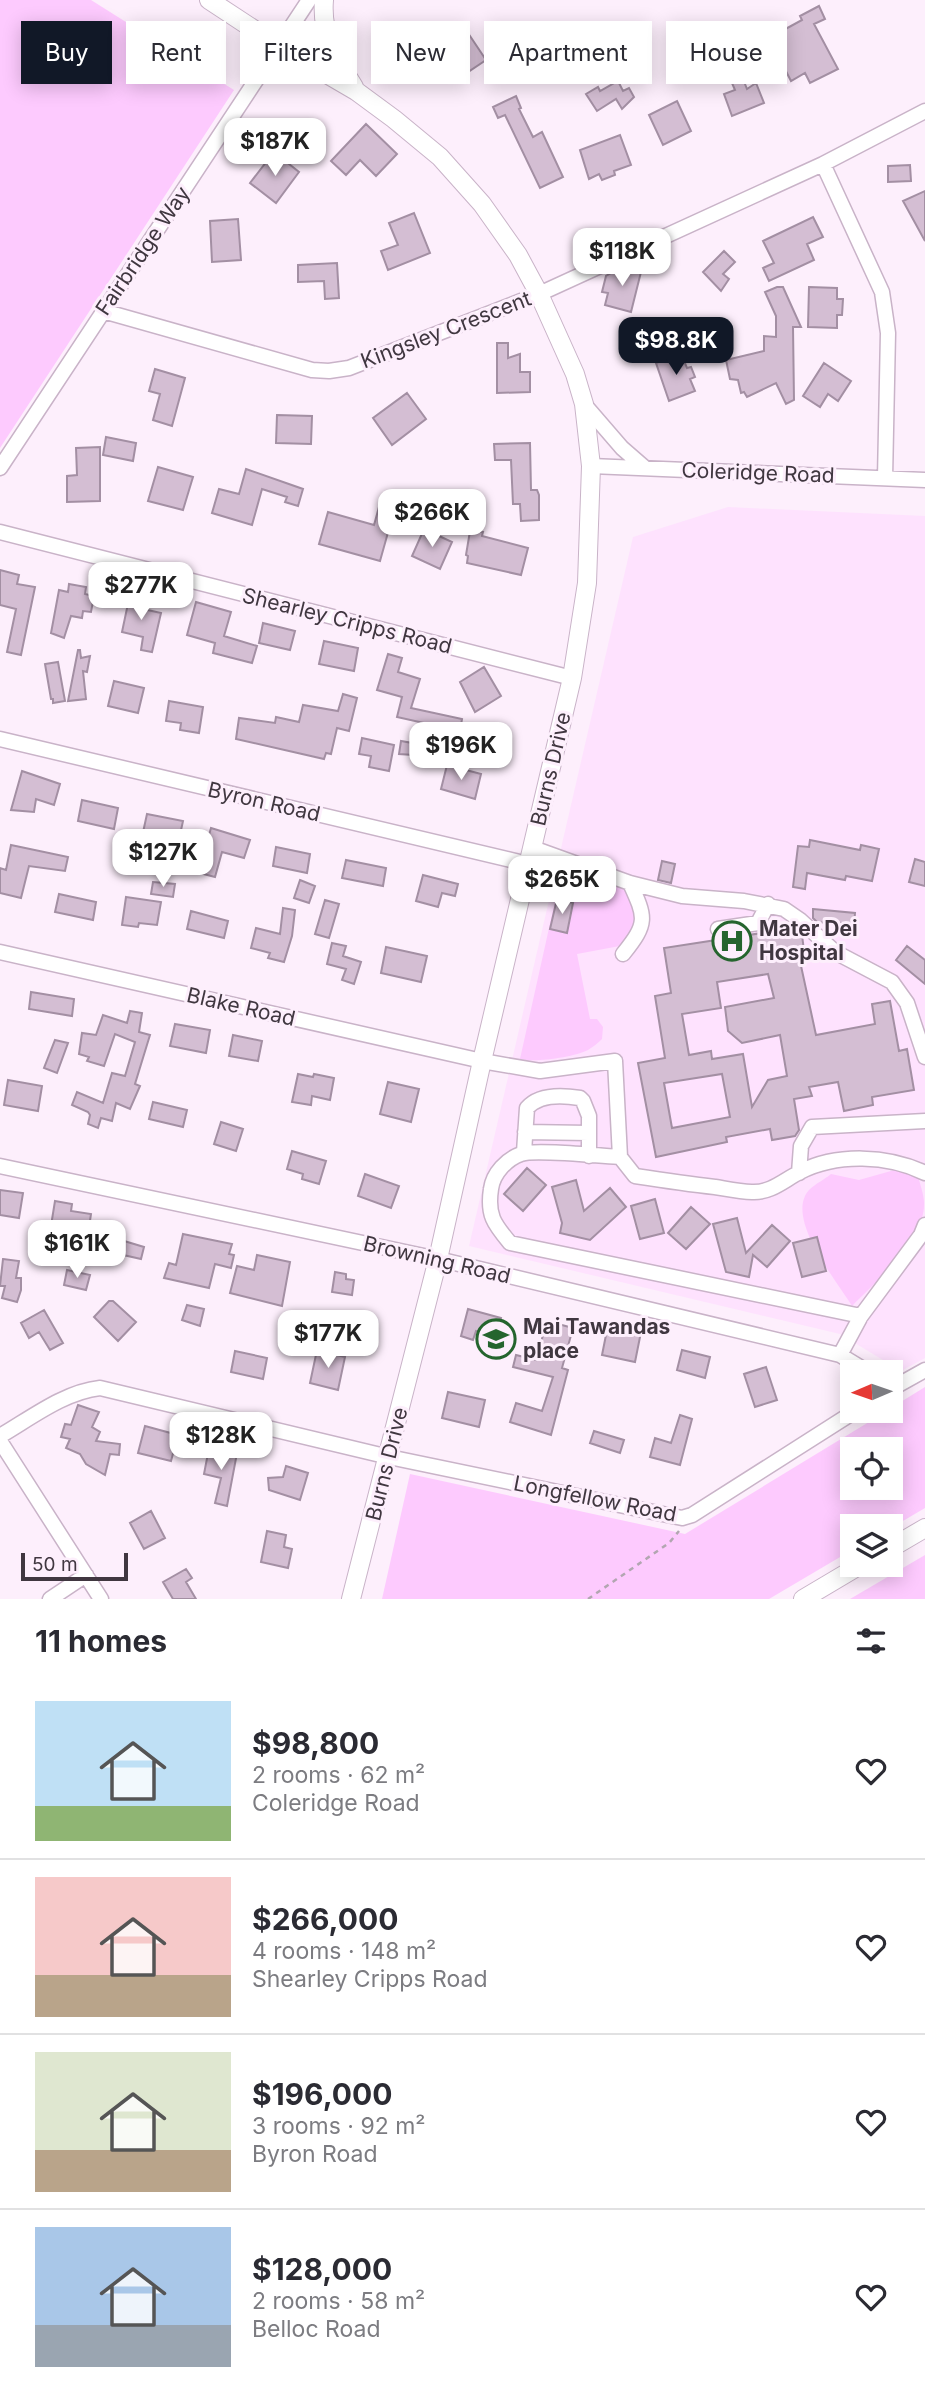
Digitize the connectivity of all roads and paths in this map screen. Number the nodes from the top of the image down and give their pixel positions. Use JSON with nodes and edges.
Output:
{"nodes":[{"id":1,"x":209,"y":0,"type":"edge"},
{"id":2,"x":309,"y":0,"type":"edge"},
{"id":3,"x":324,"y":0,"type":"edge"},
{"id":4,"x":241,"y":21,"type":"edge"},
{"id":5,"x":295,"y":21,"type":"edge"},
{"id":6,"x":254,"y":84,"type":"edge"},
{"id":7,"x":344,"y":84,"type":"edge"},
{"id":8,"x":356,"y":91,"type":"junction"},
{"id":9,"x":925,"y":111,"type":"edge"},
{"id":10,"x":823,"y":164,"type":"junction"},
{"id":11,"x":539,"y":294,"type":"junction"},
{"id":12,"x":103,"y":311,"type":"junction"},
{"id":13,"x":584,"y":404,"type":"junction"},
{"id":14,"x":591,"y":466,"type":"junction"},
{"id":15,"x":0,"y":468,"type":"edge"},
{"id":16,"x":645,"y":468,"type":"junction"},
{"id":17,"x":885,"y":478,"type":"junction"},
{"id":18,"x":925,"y":480,"type":"edge"},
{"id":19,"x":0,"y":532,"type":"edge"},
{"id":20,"x":572,"y":678,"type":"junction"},
{"id":21,"x":0,"y":740,"type":"edge"},
{"id":22,"x":531,"y":856,"type":"junction"},
{"id":23,"x":630,"y":883,"type":"junction"},
{"id":24,"x":768,"y":904,"type":"junction"},
{"id":25,"x":718,"y":929,"type":"dead end"},
{"id":26,"x":0,"y":952,"type":"edge"},
{"id":27,"x":623,"y":954,"type":"dead end"},
{"id":28,"x":925,"y":1057,"type":"edge"},
{"id":29,"x":482,"y":1061,"type":"junction"},
{"id":30,"x":925,"y":1121,"type":"edge"},
{"id":31,"x":525,"y":1132,"type":"junction"},
{"id":32,"x":589,"y":1133,"type":"junction"},
{"id":33,"x":524,"y":1152,"type":"junction"},
{"id":34,"x":589,"y":1156,"type":"junction"},
{"id":35,"x":620,"y":1157,"type":"junction"},
{"id":36,"x":0,"y":1166,"type":"edge"},
{"id":37,"x":799,"y":1172,"type":"junction"},
{"id":38,"x":925,"y":1173,"type":"edge"},
{"id":39,"x":925,"y":1225,"type":"edge"},
{"id":40,"x":909,"y":1251,"type":"junction"},
{"id":41,"x":925,"y":1252,"type":"edge"},
{"id":42,"x":438,"y":1259,"type":"junction"},
{"id":43,"x":861,"y":1316,"type":"junction"},
{"id":44,"x":840,"y":1355,"type":"junction"},
{"id":45,"x":848,"y":1360,"type":"edge"},
{"id":46,"x":925,"y":1370,"type":"edge"},
{"id":47,"x":903,"y":1381,"type":"edge"},
{"id":48,"x":840,"y":1421,"type":"edge"},
{"id":49,"x":0,"y":1439,"type":"edge"},
{"id":50,"x":389,"y":1457,"type":"junction"},
{"id":51,"x":692,"y":1515,"type":"junction"},
{"id":52,"x":925,"y":1528,"type":"edge"},
{"id":53,"x":903,"y":1541,"type":"edge"},
{"id":54,"x":86,"y":1575,"type":"junction"},
{"id":55,"x":840,"y":1577,"type":"edge"},
{"id":56,"x":50,"y":1599,"type":"edge"},
{"id":57,"x":101,"y":1599,"type":"edge"},
{"id":58,"x":351,"y":1599,"type":"edge"},
{"id":59,"x":588,"y":1599,"type":"edge"},
{"id":60,"x":803,"y":1599,"type":"edge"}],
"edges":[{"from":1,"to":4,"type":"main road","name":"Burns Drive"},
{"from":2,"to":5,"type":"street","name":"Fairbridge Way"},
{"from":3,"to":8,"type":"main road"},
{"from":6,"to":12,"type":"street","name":"Fairbridge Way"},
{"from":7,"to":8,"type":"main road","name":"Burns Drive"},
{"from":8,"to":11,"type":"main road","name":"Burns Drive"},
{"from":9,"to":10,"type":"street","name":"Kingsley Crescent"},
{"from":10,"to":11,"type":"street","name":"Kingsley Crescent"},
{"from":10,"to":17,"type":"street"},
{"from":11,"to":12,"type":"street","name":"Kingsley Crescent"},
{"from":11,"to":13,"type":"main road","name":"Burns Drive"},
{"from":12,"to":15,"type":"street","name":"Fairbridge Way"},
{"from":13,"to":14,"type":"main road","name":"Burns Drive"},
{"from":13,"to":16,"type":"street"},
{"from":14,"to":16,"type":"street","name":"Coleridge Road"},
{"from":14,"to":20,"type":"main road","name":"Burns Drive"},
{"from":16,"to":17,"type":"street","name":"Coleridge Road"},
{"from":17,"to":18,"type":"street","name":"Coleridge Road"},
{"from":19,"to":20,"type":"street","name":"Shearley Cripps Road"},
{"from":20,"to":22,"type":"main road","name":"Burns Drive"},
{"from":21,"to":22,"type":"street","name":"Byron Road"},
{"from":22,"to":23,"type":"street","name":"Byron Road"},
{"from":22,"to":29,"type":"main road","name":"Burns Drive"},
{"from":23,"to":24,"type":"street","name":"Byron Road"},
{"from":23,"to":27,"type":"street"},
{"from":24,"to":25,"type":"street"},
{"from":24,"to":28,"type":"street"},
{"from":26,"to":29,"type":"street","name":"Blake Road"},
{"from":29,"to":35,"type":"street","name":"Blake Road"},
{"from":29,"to":42,"type":"main road","name":"Burns Drive"},
{"from":30,"to":37,"type":"street"},
{"from":31,"to":32,"type":"street"},
{"from":31,"to":32,"type":"street"},
{"from":31,"to":33,"type":"street"},
{"from":32,"to":34,"type":"street"},
{"from":33,"to":34,"type":"street"},
{"from":33,"to":43,"type":"street"},
{"from":34,"to":35,"type":"street"},
{"from":35,"to":37,"type":"street"},
{"from":36,"to":42,"type":"street","name":"Browning Road"},
{"from":37,"to":38,"type":"street"},
{"from":39,"to":40,"type":"street"},
{"from":40,"to":41,"type":"street"},
{"from":40,"to":43,"type":"street"},
{"from":42,"to":44,"type":"street","name":"Browning Road"},
{"from":42,"to":50,"type":"main road","name":"Burns Drive"},
{"from":43,"to":44,"type":"street"},
{"from":44,"to":45,"type":"street","name":"Browning Road"},
{"from":46,"to":47,"type":"street"},
{"from":48,"to":51,"type":"street","name":"Longfellow Road"},
{"from":49,"to":50,"type":"street","name":"Longfellow Road"},
{"from":49,"to":54,"type":"street"},
{"from":50,"to":51,"type":"street","name":"Longfellow Road"},
{"from":50,"to":58,"type":"main road","name":"Burns Drive"},
{"from":51,"to":59,"type":"path"},
{"from":52,"to":53,"type":"main road"},
{"from":54,"to":56,"type":"street"},
{"from":54,"to":57,"type":"street"},
{"from":55,"to":60,"type":"main road"}]}
